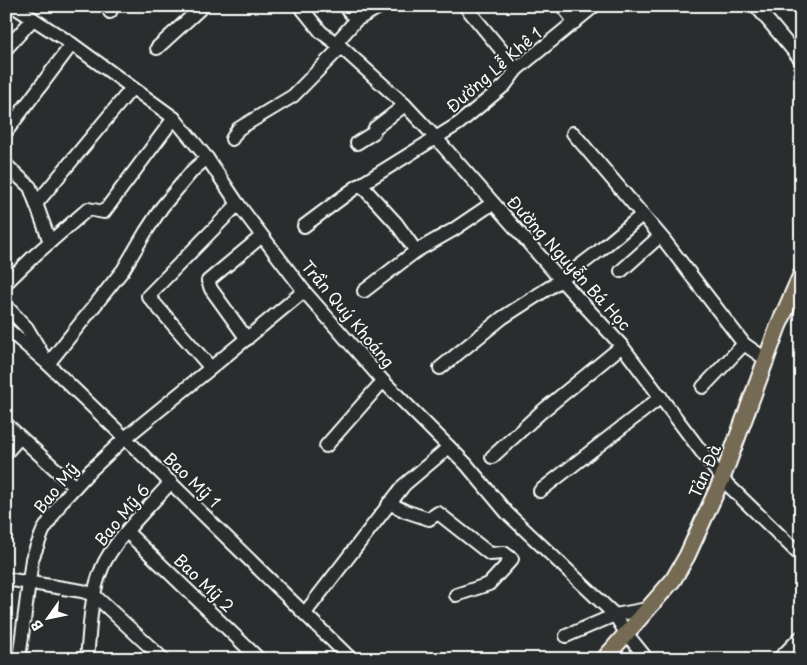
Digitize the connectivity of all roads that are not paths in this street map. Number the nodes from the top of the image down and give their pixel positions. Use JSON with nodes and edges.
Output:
{"nodes":[{"id":1,"x":14,"y":6,"type":"edge"},
{"id":2,"x":203,"y":6,"type":"edge"},
{"id":3,"x":300,"y":6,"type":"edge"},
{"id":4,"x":345,"y":6,"type":"edge"},
{"id":5,"x":381,"y":6,"type":"edge"},
{"id":6,"x":465,"y":6,"type":"edge"},
{"id":7,"x":562,"y":6,"type":"edge"},
{"id":8,"x":594,"y":6,"type":"edge"},
{"id":9,"x":756,"y":6,"type":"edge"},
{"id":10,"x":33,"y":19,"type":"junction"},
{"id":11,"x":356,"y":20,"type":"junction"},
{"id":12,"x":575,"y":22,"type":"junction"},
{"id":13,"x":72,"y":44,"type":"junction"},
{"id":14,"x":338,"y":45,"type":"junction"},
{"id":15,"x":157,"y":48,"type":"dead end"},
{"id":16,"x":6,"y":49,"type":"edge"},
{"id":17,"x":801,"y":60,"type":"edge"},
{"id":18,"x":517,"y":69,"type":"junction"},
{"id":19,"x":132,"y":88,"type":"junction"},
{"id":20,"x":405,"y":104,"type":"junction"},
{"id":21,"x":174,"y":118,"type":"junction"},
{"id":22,"x":6,"y":132,"type":"edge"},
{"id":23,"x":573,"y":133,"type":"dead end"},
{"id":24,"x":232,"y":138,"type":"dead end"},
{"id":25,"x":436,"y":138,"type":"junction"},
{"id":26,"x":357,"y":143,"type":"dead end"},
{"id":27,"x":207,"y":158,"type":"junction"},
{"id":28,"x":6,"y":165,"type":"edge"},
{"id":29,"x":361,"y":184,"type":"junction"},
{"id":30,"x":493,"y":203,"type":"junction"},
{"id":31,"x":36,"y":204,"type":"junction"},
{"id":32,"x":238,"y":204,"type":"junction"},
{"id":33,"x":642,"y":215,"type":"junction"},
{"id":34,"x":304,"y":226,"type":"dead end"},
{"id":35,"x":262,"y":236,"type":"junction"},
{"id":36,"x":660,"y":236,"type":"junction"},
{"id":37,"x":50,"y":242,"type":"junction"},
{"id":38,"x":416,"y":251,"type":"junction"},
{"id":39,"x":621,"y":270,"type":"dead end"},
{"id":40,"x":801,"y":275,"type":"edge"},
{"id":41,"x":561,"y":280,"type":"junction"},
{"id":42,"x":6,"y":283,"type":"edge"},
{"id":43,"x":304,"y":290,"type":"junction"},
{"id":44,"x":364,"y":290,"type":"dead end"},
{"id":45,"x":6,"y":306,"type":"edge"},
{"id":46,"x":6,"y":328,"type":"edge"},
{"id":47,"x":247,"y":339,"type":"junction"},
{"id":48,"x":744,"y":344,"type":"junction"},
{"id":49,"x":622,"y":346,"type":"junction"},
{"id":50,"x":767,"y":360,"type":"junction"},
{"id":51,"x":48,"y":364,"type":"junction"},
{"id":52,"x":211,"y":368,"type":"junction"},
{"id":53,"x":440,"y":368,"type":"dead end"},
{"id":54,"x":383,"y":381,"type":"junction"},
{"id":55,"x":703,"y":387,"type":"dead end"},
{"id":56,"x":661,"y":397,"type":"junction"},
{"id":57,"x":6,"y":424,"type":"edge"},
{"id":58,"x":20,"y":437,"type":"junction"},
{"id":59,"x":125,"y":438,"type":"junction"},
{"id":60,"x":326,"y":446,"type":"dead end"},
{"id":61,"x":450,"y":447,"type":"junction"},
{"id":62,"x":6,"y":453,"type":"edge"},
{"id":63,"x":492,"y":457,"type":"dead end"},
{"id":64,"x":722,"y":479,"type":"junction"},
{"id":65,"x":171,"y":482,"type":"junction"},
{"id":66,"x":75,"y":487,"type":"junction"},
{"id":67,"x":540,"y":491,"type":"dead end"},
{"id":68,"x":389,"y":503,"type":"junction"},
{"id":69,"x":128,"y":532,"type":"junction"},
{"id":70,"x":801,"y":556,"type":"edge"},
{"id":71,"x":6,"y":579,"type":"edge"},
{"id":72,"x":28,"y":582,"type":"junction"},
{"id":73,"x":456,"y":595,"type":"dead end"},
{"id":74,"x":94,"y":596,"type":"junction"},
{"id":75,"x":647,"y":609,"type":"junction"},
{"id":76,"x":306,"y":613,"type":"junction"},
{"id":77,"x":615,"y":615,"type":"junction"},
{"id":78,"x":626,"y":633,"type":"junction"},
{"id":79,"x":566,"y":636,"type":"dead end"},
{"id":80,"x":800,"y":640,"type":"edge"},
{"id":81,"x":156,"y":656,"type":"edge"},
{"id":82,"x":19,"y":659,"type":"edge"},
{"id":83,"x":87,"y":659,"type":"edge"},
{"id":84,"x":259,"y":659,"type":"edge"},
{"id":85,"x":352,"y":659,"type":"edge"},
{"id":86,"x":604,"y":659,"type":"edge"},
{"id":87,"x":647,"y":659,"type":"edge"},
{"id":88,"x":779,"y":659,"type":"edge"}],
"edges":[{"from":1,"to":10,"type":"street","name":"Trần Quý Khoáng"},
{"from":2,"to":15,"type":"street"},
{"from":3,"to":14,"type":"street","name":"Đường Nguyễn Bá Học"},
{"from":4,"to":11,"type":"street"},
{"from":5,"to":11,"type":"street"},
{"from":6,"to":18,"type":"street"},
{"from":7,"to":12,"type":"street"},
{"from":8,"to":12,"type":"street","name":"Đường Lễ Khê 1"},
{"from":9,"to":17,"type":"street"},
{"from":10,"to":13,"type":"street","name":"Trần Quý Khoáng"},
{"from":10,"to":16,"type":"street"},
{"from":11,"to":14,"type":"street"},
{"from":12,"to":18,"type":"street","name":"Đường Lễ Khê 1"},
{"from":13,"to":19,"type":"street","name":"Trần Quý Khoáng"},
{"from":13,"to":22,"type":"street"},
{"from":14,"to":20,"type":"street","name":"Đường Nguyễn Bá Học"},
{"from":14,"to":24,"type":"street"},
{"from":18,"to":25,"type":"street","name":"Đường Lễ Khê 1"},
{"from":19,"to":21,"type":"street","name":"Trần Quý Khoáng"},
{"from":19,"to":31,"type":"street"},
{"from":20,"to":25,"type":"street","name":"Đường Nguyễn Bá Học"},
{"from":20,"to":26,"type":"street"},
{"from":21,"to":27,"type":"street","name":"Trần Quý Khoáng"},
{"from":21,"to":37,"type":"street"},
{"from":23,"to":33,"type":"street"},
{"from":25,"to":29,"type":"street","name":"Đường Lễ Khê 1"},
{"from":25,"to":30,"type":"street","name":"Đường Nguyễn Bá Học"},
{"from":27,"to":32,"type":"street","name":"Trần Quý Khoáng"},
{"from":27,"to":51,"type":"street"},
{"from":28,"to":31,"type":"street"},
{"from":29,"to":34,"type":"street","name":"Đường Lễ Khê 1"},
{"from":29,"to":38,"type":"street"},
{"from":30,"to":38,"type":"street"},
{"from":30,"to":41,"type":"street","name":"Đường Nguyễn Bá Học"},
{"from":31,"to":37,"type":"street"},
{"from":32,"to":35,"type":"street","name":"Trần Quý Khoáng"},
{"from":32,"to":52,"type":"street"},
{"from":33,"to":36,"type":"street"},
{"from":33,"to":41,"type":"street"},
{"from":35,"to":43,"type":"street","name":"Trần Quý Khoáng"},
{"from":35,"to":47,"type":"street"},
{"from":36,"to":39,"type":"street"},
{"from":36,"to":48,"type":"street"},
{"from":37,"to":42,"type":"street"},
{"from":38,"to":44,"type":"street"},
{"from":40,"to":50,"type":"main road","name":"Tản Đà"},
{"from":41,"to":49,"type":"street","name":"Đường Nguyễn Bá Học"},
{"from":41,"to":53,"type":"street"},
{"from":43,"to":47,"type":"street","name":"Bao Mỹ"},
{"from":43,"to":54,"type":"street","name":"Trần Quý Khoáng"},
{"from":45,"to":51,"type":"street"},
{"from":46,"to":51,"type":"street","name":"Bao Mỹ 1"},
{"from":47,"to":52,"type":"street","name":"Bao Mỹ"},
{"from":48,"to":50,"type":"street"},
{"from":48,"to":55,"type":"street"},
{"from":49,"to":56,"type":"street","name":"Đường Nguyễn Bá Học"},
{"from":49,"to":63,"type":"street"},
{"from":50,"to":64,"type":"main road","name":"Tản Đà"},
{"from":51,"to":59,"type":"street","name":"Bao Mỹ 1"},
{"from":52,"to":59,"type":"street","name":"Bao Mỹ"},
{"from":54,"to":60,"type":"street"},
{"from":54,"to":61,"type":"street","name":"Trần Quý Khoáng"},
{"from":56,"to":64,"type":"street","name":"Đường Nguyễn Bá Học"},
{"from":56,"to":67,"type":"street"},
{"from":57,"to":58,"type":"street"},
{"from":58,"to":62,"type":"street"},
{"from":58,"to":66,"type":"street"},
{"from":59,"to":65,"type":"street","name":"Bao Mỹ 1"},
{"from":59,"to":66,"type":"street","name":"Bao Mỹ"},
{"from":61,"to":68,"type":"street"},
{"from":61,"to":77,"type":"street","name":"Trần Quý Khoáng"},
{"from":64,"to":70,"type":"street","name":"Đường Nguyễn Bá Học"},
{"from":64,"to":75,"type":"main road","name":"Tản Đà"},
{"from":65,"to":69,"type":"street","name":"Bao Mỹ 6"},
{"from":65,"to":76,"type":"street","name":"Bao Mỹ 1"},
{"from":66,"to":72,"type":"street","name":"Bao Mỹ"},
{"from":68,"to":73,"type":"street"},
{"from":68,"to":76,"type":"street"},
{"from":69,"to":74,"type":"street","name":"Bao Mỹ 6"},
{"from":69,"to":84,"type":"street","name":"Bao Mỹ 2"},
{"from":71,"to":72,"type":"street"},
{"from":72,"to":74,"type":"street"},
{"from":72,"to":82,"type":"street","name":"Bao Mỹ"},
{"from":74,"to":81,"type":"street"},
{"from":74,"to":83,"type":"street","name":"Bao Mỹ 6"},
{"from":75,"to":77,"type":"street"},
{"from":75,"to":78,"type":"main road","name":"Tản Đà"},
{"from":76,"to":85,"type":"street","name":"Bao Mỹ 1"},
{"from":77,"to":78,"type":"street","name":"Trần Quý Khoáng"},
{"from":77,"to":79,"type":"street"},
{"from":78,"to":86,"type":"main road","name":"Tản Đà"},
{"from":78,"to":87,"type":"street","name":"Trần Quý Khoáng"},
{"from":80,"to":88,"type":"street"}]}
